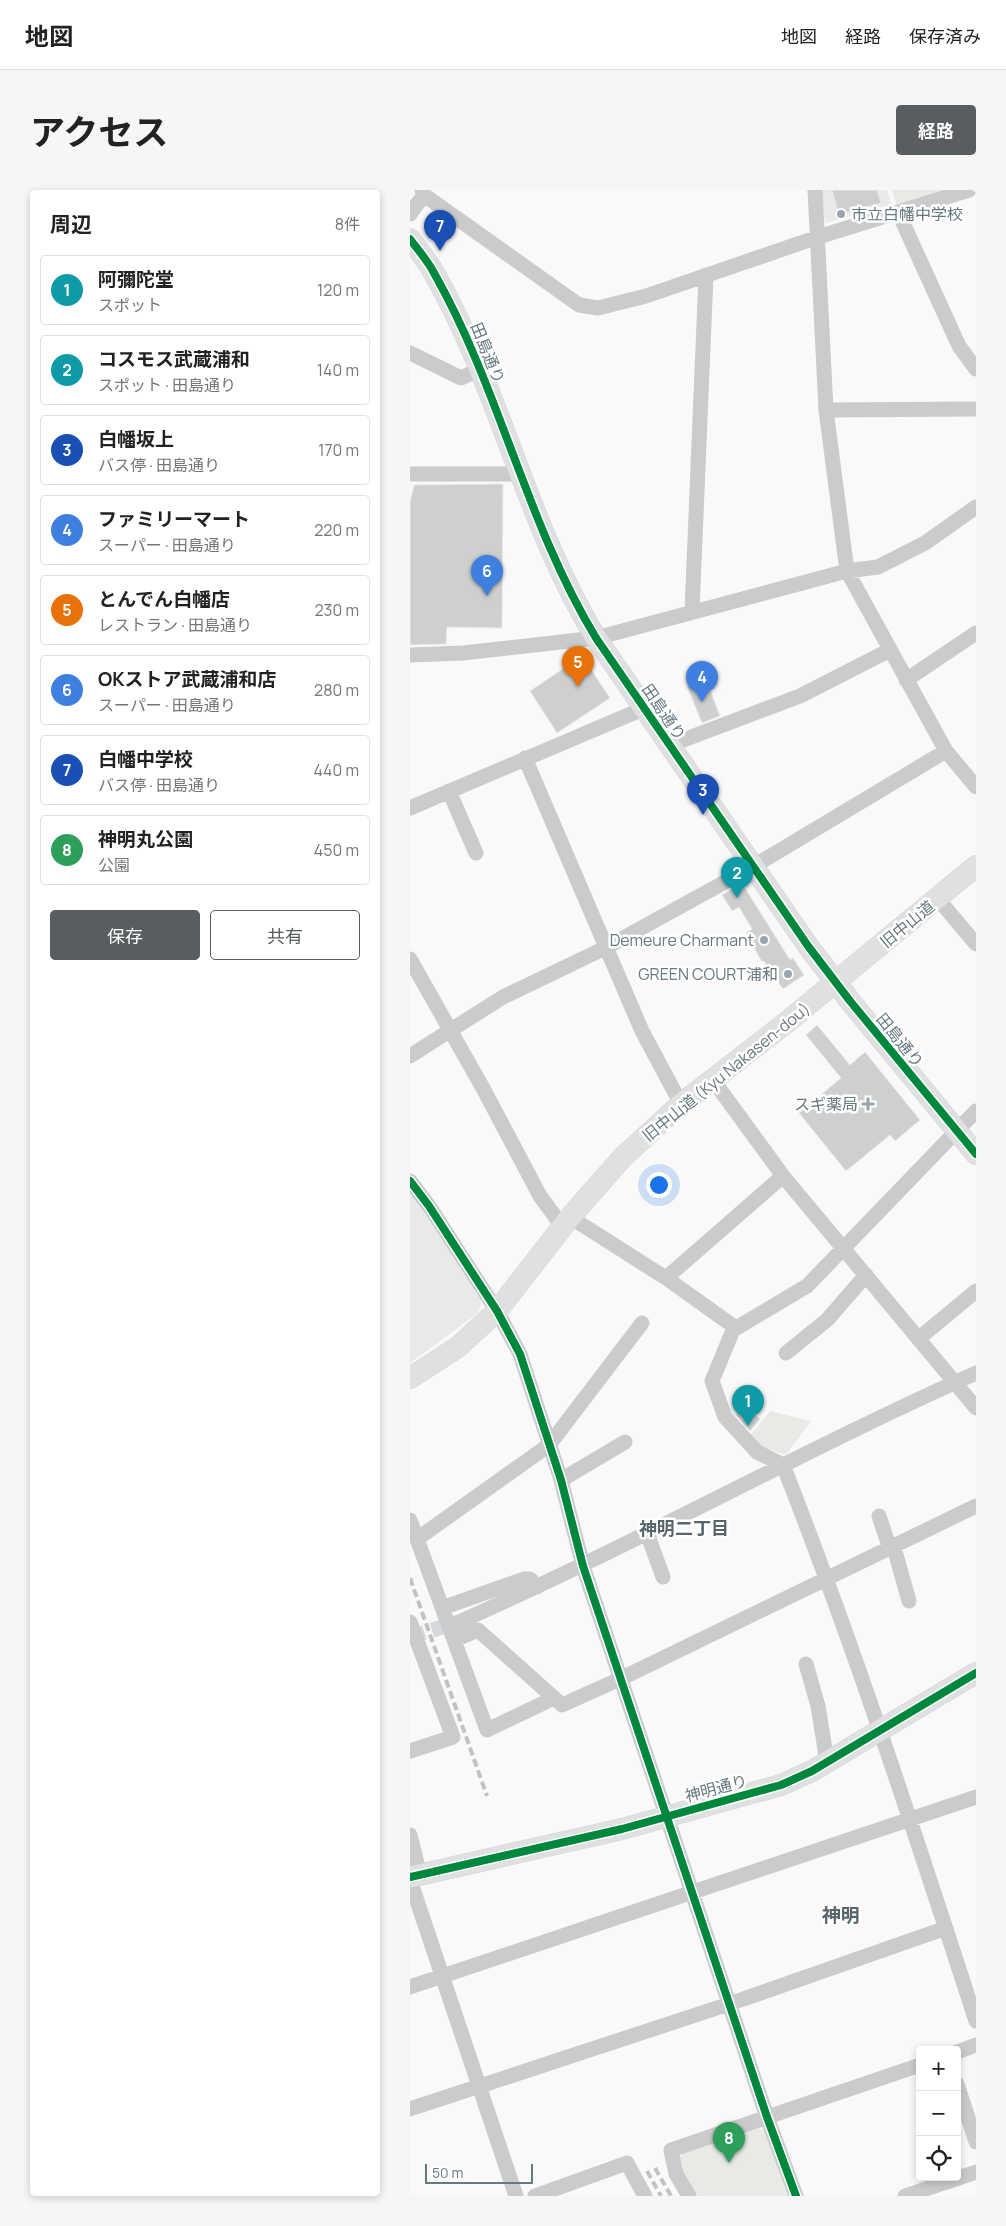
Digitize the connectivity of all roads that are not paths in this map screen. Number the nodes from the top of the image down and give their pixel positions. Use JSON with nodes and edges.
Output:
{"nodes":[{"id":1,"x":815,"y":190,"type":"edge"},
{"id":2,"x":965,"y":191,"type":"edge"},
{"id":3,"x":423,"y":193,"type":"edge"},
{"id":4,"x":898,"y":212,"type":"junction"},
{"id":5,"x":410,"y":214,"type":"edge"},
{"id":6,"x":818,"y":237,"type":"junction"},
{"id":7,"x":410,"y":239,"type":"edge"},
{"id":8,"x":706,"y":275,"type":"junction"},
{"id":9,"x":410,"y":353,"type":"edge"},
{"id":10,"x":480,"y":369,"type":"junction"},
{"id":11,"x":976,"y":369,"type":"edge"},
{"id":12,"x":976,"y":409,"type":"edge"},
{"id":13,"x":826,"y":410,"type":"junction"},
{"id":14,"x":410,"y":474,"type":"edge"},
{"id":15,"x":520,"y":474,"type":"junction"},
{"id":16,"x":976,"y":507,"type":"edge"},
{"id":17,"x":847,"y":571,"type":"junction"},
{"id":18,"x":692,"y":612,"type":"junction"},
{"id":19,"x":976,"y":633,"type":"edge"},
{"id":20,"x":596,"y":638,"type":"junction"},
{"id":21,"x":890,"y":650,"type":"junction"},
{"id":22,"x":410,"y":654,"type":"edge"},
{"id":23,"x":906,"y":680,"type":"junction"},
{"id":24,"x":645,"y":708,"type":"junction"},
{"id":25,"x":670,"y":746,"type":"junction"},
{"id":26,"x":946,"y":751,"type":"junction"},
{"id":27,"x":525,"y":758,"type":"junction"},
{"id":28,"x":976,"y":787,"type":"edge"},
{"id":29,"x":449,"y":791,"type":"junction"},
{"id":30,"x":410,"y":808,"type":"edge"},
{"id":31,"x":476,"y":853,"type":"dead end"},
{"id":32,"x":754,"y":866,"type":"junction"},
{"id":33,"x":976,"y":866,"type":"edge"},
{"id":34,"x":938,"y":899,"type":"junction"},
{"id":35,"x":976,"y":944,"type":"edge"},
{"id":36,"x":606,"y":948,"type":"junction"},
{"id":37,"x":410,"y":959,"type":"edge"},
{"id":38,"x":836,"y":982,"type":"junction"},
{"id":39,"x":450,"y":1032,"type":"junction"},
{"id":40,"x":410,"y":1056,"type":"edge"},
{"id":41,"x":713,"y":1080,"type":"junction"},
{"id":42,"x":681,"y":1104,"type":"junction"},
{"id":43,"x":976,"y":1111,"type":"edge"},
{"id":44,"x":957,"y":1131,"type":"junction"},
{"id":45,"x":976,"y":1154,"type":"edge"},
{"id":46,"x":783,"y":1176,"type":"junction"},
{"id":47,"x":410,"y":1180,"type":"edge"},
{"id":48,"x":566,"y":1222,"type":"junction"},
{"id":49,"x":844,"y":1249,"type":"junction"},
{"id":50,"x":866,"y":1275,"type":"junction"},
{"id":51,"x":666,"y":1278,"type":"junction"},
{"id":52,"x":976,"y":1291,"type":"edge"},
{"id":53,"x":497,"y":1311,"type":"junction"},
{"id":54,"x":642,"y":1323,"type":"dead end"},
{"id":55,"x":736,"y":1328,"type":"junction"},
{"id":56,"x":918,"y":1339,"type":"junction"},
{"id":57,"x":786,"y":1353,"type":"dead end"},
{"id":58,"x":976,"y":1374,"type":"edge"},
{"id":59,"x":410,"y":1378,"type":"edge"},
{"id":60,"x":955,"y":1383,"type":"junction"},
{"id":61,"x":976,"y":1408,"type":"edge"},
{"id":62,"x":625,"y":1442,"type":"dead end"},
{"id":63,"x":549,"y":1445,"type":"junction"},
{"id":64,"x":783,"y":1465,"type":"junction"},
{"id":65,"x":561,"y":1480,"type":"junction"},
{"id":66,"x":976,"y":1506,"type":"edge"},
{"id":67,"x":879,"y":1516,"type":"dead end"},
{"id":68,"x":410,"y":1520,"type":"edge"},
{"id":69,"x":647,"y":1533,"type":"junction"},
{"id":70,"x":417,"y":1539,"type":"junction"},
{"id":71,"x":891,"y":1545,"type":"junction"},
{"id":72,"x":583,"y":1566,"type":"junction"},
{"id":73,"x":663,"y":1577,"type":"dead end"},
{"id":74,"x":827,"y":1577,"type":"junction"},
{"id":75,"x":537,"y":1587,"type":"junction"},
{"id":76,"x":909,"y":1601,"type":"dead end"},
{"id":77,"x":442,"y":1608,"type":"junction"},
{"id":78,"x":410,"y":1622,"type":"edge"},
{"id":79,"x":459,"y":1622,"type":"tunnel mouth"},
{"id":80,"x":454,"y":1640,"type":"junction"},
{"id":81,"x":806,"y":1664,"type":"dead end"},
{"id":82,"x":976,"y":1673,"type":"edge"},
{"id":83,"x":620,"y":1679,"type":"junction"},
{"id":84,"x":554,"y":1698,"type":"junction"},
{"id":85,"x":880,"y":1729,"type":"junction"},
{"id":86,"x":410,"y":1751,"type":"edge"},
{"id":87,"x":827,"y":1762,"type":"junction"},
{"id":88,"x":976,"y":1797,"type":"edge"},
{"id":89,"x":666,"y":1816,"type":"junction"},
{"id":90,"x":910,"y":1818,"type":"junction"},
{"id":91,"x":410,"y":1835,"type":"edge"},
{"id":92,"x":413,"y":1877,"type":"edge"},
{"id":93,"x":691,"y":1891,"type":"junction"},
{"id":94,"x":946,"y":1928,"type":"junction"},
{"id":95,"x":969,"y":1974,"type":"edge"},
{"id":96,"x":442,"y":1976,"type":"junction"},
{"id":97,"x":410,"y":1987,"type":"edge"},
{"id":98,"x":729,"y":2004,"type":"junction"},
{"id":99,"x":976,"y":2021,"type":"edge"},
{"id":100,"x":976,"y":2045,"type":"edge"},
{"id":101,"x":961,"y":2051,"type":"edge"},
{"id":102,"x":916,"y":2066,"type":"edge"},
{"id":103,"x":479,"y":2085,"type":"junction"},
{"id":104,"x":959,"y":2091,"type":"edge"},
{"id":105,"x":410,"y":2109,"type":"edge"},
{"id":106,"x":767,"y":2117,"type":"junction"},
{"id":107,"x":976,"y":2142,"type":"edge"},
{"id":108,"x":976,"y":2172,"type":"edge"},
{"id":109,"x":516,"y":2196,"type":"edge"},
{"id":110,"x":535,"y":2196,"type":"edge"},
{"id":111,"x":645,"y":2196,"type":"edge"},
{"id":112,"x":689,"y":2196,"type":"edge"},
{"id":113,"x":796,"y":2196,"type":"edge"},
{"id":114,"x":905,"y":2196,"type":"edge"}],
"edges":[{"from":1,"to":6,"type":"street"},
{"from":2,"to":4,"type":"street"},
{"from":3,"to":5,"type":"street"},
{"from":3,"to":8,"type":"street"},
{"from":4,"to":6,"type":"street"},
{"from":4,"to":11,"type":"street"},
{"from":6,"to":8,"type":"street"},
{"from":6,"to":13,"type":"street"},
{"from":7,"to":10,"type":"street","name":"田島通り"},
{"from":8,"to":18,"type":"street"},
{"from":9,"to":10,"type":"street"},
{"from":10,"to":15,"type":"street","name":"田島通り"},
{"from":12,"to":13,"type":"street"},
{"from":13,"to":17,"type":"street"},
{"from":14,"to":15,"type":"street"},
{"from":15,"to":20,"type":"street","name":"田島通り"},
{"from":16,"to":17,"type":"street"},
{"from":17,"to":18,"type":"street"},
{"from":17,"to":21,"type":"street"},
{"from":18,"to":20,"type":"street"},
{"from":19,"to":23,"type":"street"},
{"from":20,"to":22,"type":"street"},
{"from":20,"to":24,"type":"street","name":"田島通り"},
{"from":21,"to":23,"type":"street"},
{"from":21,"to":25,"type":"street"},
{"from":23,"to":26,"type":"street"},
{"from":24,"to":25,"type":"street","name":"田島通り"},
{"from":24,"to":27,"type":"street"},
{"from":25,"to":32,"type":"street","name":"田島通り"},
{"from":26,"to":28,"type":"street"},
{"from":26,"to":32,"type":"street"},
{"from":27,"to":29,"type":"street"},
{"from":27,"to":36,"type":"street"},
{"from":29,"to":30,"type":"street"},
{"from":29,"to":31,"type":"street"},
{"from":32,"to":36,"type":"street"},
{"from":32,"to":38,"type":"street","name":"田島通り"},
{"from":33,"to":34,"type":"street","name":"旧中山道"},
{"from":34,"to":35,"type":"street"},
{"from":34,"to":38,"type":"street","name":"旧中山道"},
{"from":36,"to":39,"type":"street"},
{"from":36,"to":42,"type":"street"},
{"from":37,"to":39,"type":"street"},
{"from":38,"to":41,"type":"street","name":"旧中山道 (Kyu Nakasen-dou)"},
{"from":38,"to":44,"type":"street","name":"田島通り"},
{"from":39,"to":40,"type":"street"},
{"from":39,"to":48,"type":"street"},
{"from":41,"to":42,"type":"street","name":"旧中山道 (Kyu Nakasen-dou)"},
{"from":41,"to":46,"type":"street"},
{"from":42,"to":48,"type":"street","name":"旧中山道 (Kyu Nakasen-dou)"},
{"from":43,"to":44,"type":"street"},
{"from":44,"to":45,"type":"street","name":"田島通り"},
{"from":44,"to":49,"type":"street"},
{"from":46,"to":49,"type":"street"},
{"from":46,"to":51,"type":"street"},
{"from":47,"to":53,"type":"street"},
{"from":48,"to":51,"type":"street"},
{"from":48,"to":53,"type":"street","name":"旧中山道 (Kyu Nakasen-dou)"},
{"from":49,"to":50,"type":"street"},
{"from":49,"to":55,"type":"street"},
{"from":50,"to":56,"type":"street"},
{"from":50,"to":57,"type":"street"},
{"from":51,"to":55,"type":"street"},
{"from":52,"to":56,"type":"street"},
{"from":53,"to":59,"type":"street","name":"旧中山道 (Kyu Nakasen-dou)"},
{"from":53,"to":63,"type":"street"},
{"from":54,"to":63,"type":"street"},
{"from":55,"to":64,"type":"street"},
{"from":56,"to":60,"type":"street"},
{"from":58,"to":60,"type":"street"},
{"from":60,"to":61,"type":"street"},
{"from":60,"to":64,"type":"street"},
{"from":62,"to":65,"type":"street"},
{"from":63,"to":65,"type":"street"},
{"from":63,"to":70,"type":"street"},
{"from":64,"to":69,"type":"street"},
{"from":64,"to":74,"type":"street"},
{"from":65,"to":72,"type":"street"},
{"from":66,"to":71,"type":"street"},
{"from":67,"to":71,"type":"street"},
{"from":68,"to":70,"type":"street"},
{"from":69,"to":72,"type":"street"},
{"from":69,"to":73,"type":"street"},
{"from":70,"to":77,"type":"street"},
{"from":71,"to":74,"type":"street"},
{"from":71,"to":76,"type":"street"},
{"from":72,"to":75,"type":"street"},
{"from":72,"to":83,"type":"street"},
{"from":74,"to":83,"type":"street"},
{"from":74,"to":85,"type":"street"},
{"from":75,"to":77,"type":"street"},
{"from":75,"to":79,"type":"street"},
{"from":77,"to":80,"type":"street"},
{"from":78,"to":86,"type":"street"},
{"from":80,"to":84,"type":"street"},
{"from":80,"to":84,"type":"street"},
{"from":81,"to":87,"type":"street"},
{"from":82,"to":85,"type":"street","name":"神明通り"},
{"from":83,"to":84,"type":"street"},
{"from":83,"to":89,"type":"street"},
{"from":85,"to":87,"type":"street","name":"神明通り"},
{"from":85,"to":90,"type":"street"},
{"from":87,"to":89,"type":"street","name":"神明通り"},
{"from":88,"to":90,"type":"street"},
{"from":89,"to":92,"type":"street","name":"神明通り"},
{"from":89,"to":93,"type":"street"},
{"from":90,"to":93,"type":"street"},
{"from":90,"to":94,"type":"street"},
{"from":91,"to":92,"type":"street"},
{"from":92,"to":96,"type":"street"},
{"from":93,"to":96,"type":"street"},
{"from":93,"to":98,"type":"street"},
{"from":94,"to":95,"type":"street"},
{"from":94,"to":98,"type":"street"},
{"from":95,"to":99,"type":"street"},
{"from":96,"to":97,"type":"street"},
{"from":96,"to":103,"type":"street"},
{"from":98,"to":103,"type":"street"},
{"from":98,"to":106,"type":"street"},
{"from":100,"to":101,"type":"street"},
{"from":102,"to":106,"type":"street"},
{"from":103,"to":105,"type":"street"},
{"from":103,"to":109,"type":"street"},
{"from":104,"to":107,"type":"street"},
{"from":106,"to":112,"type":"street"},
{"from":106,"to":113,"type":"street"},
{"from":108,"to":114,"type":"street"},
{"from":110,"to":111,"type":"street"}]}
